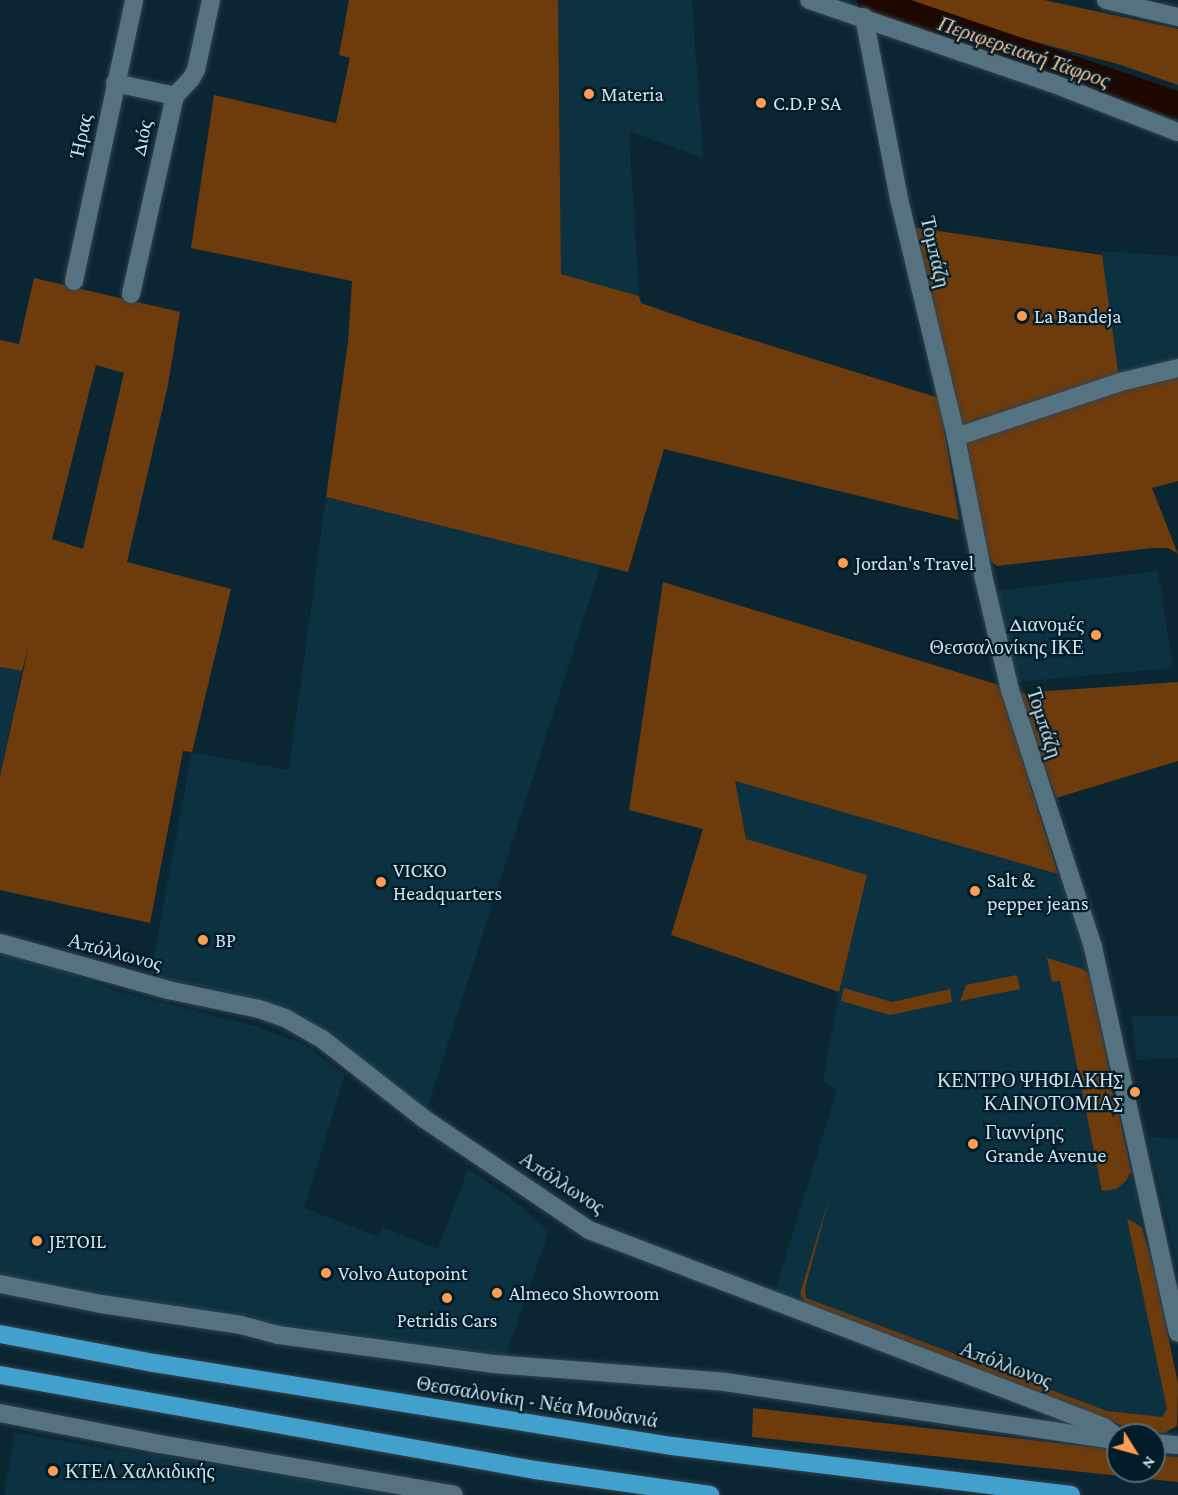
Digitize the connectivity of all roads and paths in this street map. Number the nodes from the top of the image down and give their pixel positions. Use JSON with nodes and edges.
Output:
{"nodes":[{"id":1,"x":134,"y":0,"type":"edge"},
{"id":2,"x":211,"y":0,"type":"edge"},
{"id":3,"x":808,"y":0,"type":"edge"},
{"id":4,"x":1106,"y":0,"type":"edge"},
{"id":5,"x":1141,"y":4,"type":"edge"},
{"id":6,"x":864,"y":17,"type":"junction"},
{"id":7,"x":1178,"y":17,"type":"edge"},
{"id":8,"x":115,"y":83,"type":"junction"},
{"id":9,"x":174,"y":96,"type":"junction"},
{"id":10,"x":1178,"y":132,"type":"edge"},
{"id":11,"x":74,"y":281,"type":"dead end"},
{"id":12,"x":131,"y":294,"type":"dead end"},
{"id":13,"x":1178,"y":368,"type":"edge"},
{"id":14,"x":956,"y":437,"type":"junction"},
{"id":15,"x":0,"y":943,"type":"edge"},
{"id":16,"x":0,"y":1284,"type":"edge"},
{"id":17,"x":1178,"y":1333,"type":"edge"},
{"id":18,"x":0,"y":1334,"type":"edge"},
{"id":19,"x":0,"y":1375,"type":"edge"},
{"id":20,"x":0,"y":1413,"type":"edge"},
{"id":21,"x":1106,"y":1429,"type":"edge"},
{"id":22,"x":1106,"y":1438,"type":"edge"},
{"id":23,"x":454,"y":1495,"type":"edge"},
{"id":24,"x":710,"y":1495,"type":"edge"},
{"id":25,"x":1071,"y":1495,"type":"edge"}],
"edges":[{"from":1,"to":8,"type":"street","name":"Ήρας"},
{"from":2,"to":9,"type":"street","name":"Διός"},
{"from":3,"to":6,"type":"street"},
{"from":4,"to":5,"type":"street"},
{"from":5,"to":7,"type":"street"},
{"from":6,"to":10,"type":"street"},
{"from":6,"to":14,"type":"street","name":"Τομπάζη"},
{"from":8,"to":9,"type":"street"},
{"from":8,"to":11,"type":"street","name":"Ήρας"},
{"from":9,"to":12,"type":"street","name":"Διός"},
{"from":13,"to":14,"type":"street"},
{"from":14,"to":17,"type":"street","name":"Τομπάζη"},
{"from":15,"to":21,"type":"street","name":"Απόλλωνος"},
{"from":16,"to":22,"type":"street"},
{"from":18,"to":25,"type":"highway","name":"Θεσσαλονίκη - Νέα Μουδανιά"},
{"from":19,"to":24,"type":"highway"},
{"from":20,"to":23,"type":"street"}]}
